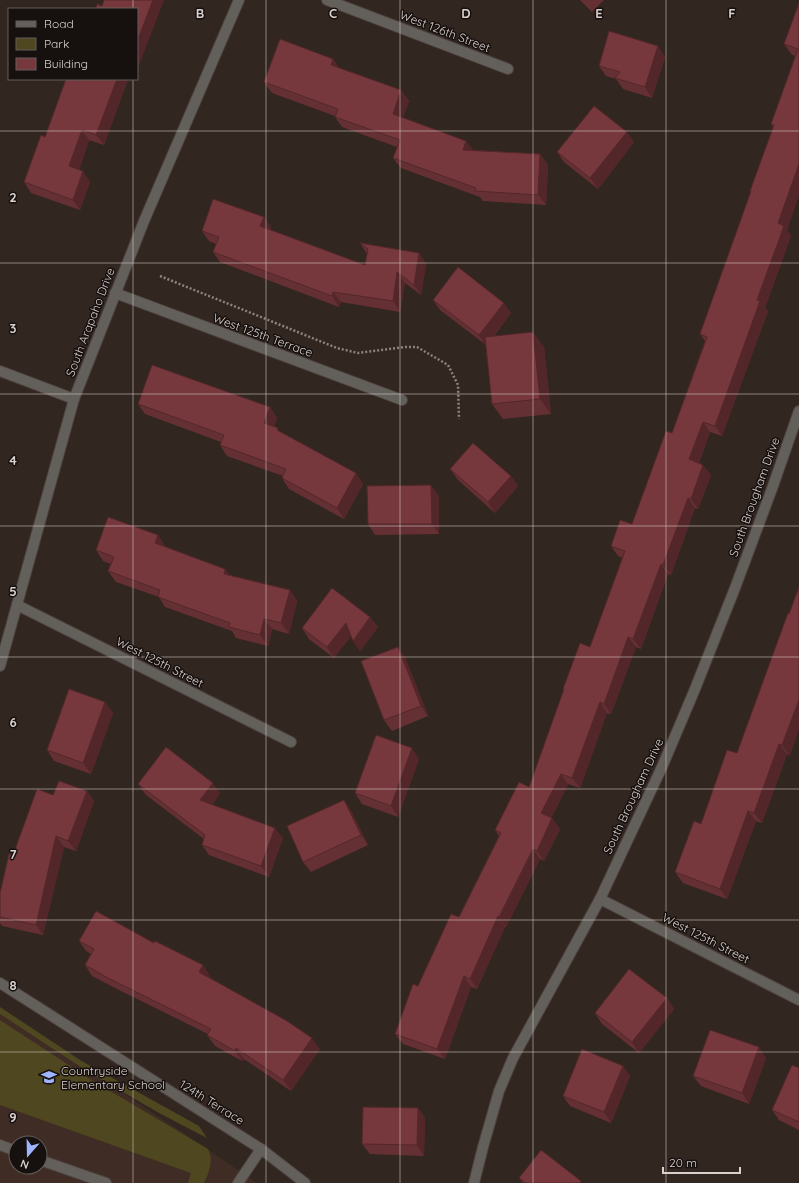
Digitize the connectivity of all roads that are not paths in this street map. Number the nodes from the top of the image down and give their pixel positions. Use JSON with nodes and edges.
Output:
{"nodes":[{"id":1,"x":239,"y":0,"type":"edge"},
{"id":2,"x":328,"y":0,"type":"edge"},
{"id":3,"x":508,"y":69,"type":"dead end"},
{"id":4,"x":115,"y":293,"type":"junction"},
{"id":5,"x":0,"y":371,"type":"edge"},
{"id":6,"x":74,"y":399,"type":"junction"},
{"id":7,"x":402,"y":400,"type":"dead end"},
{"id":8,"x":799,"y":411,"type":"edge"},
{"id":9,"x":17,"y":605,"type":"junction"},
{"id":10,"x":0,"y":666,"type":"edge"},
{"id":11,"x":291,"y":742,"type":"dead end"},
{"id":12,"x":600,"y":899,"type":"junction"},
{"id":13,"x":0,"y":983,"type":"edge"},
{"id":14,"x":799,"y":1000,"type":"edge"},
{"id":15,"x":261,"y":1149,"type":"junction"},
{"id":16,"x":48,"y":1163,"type":"edge"},
{"id":17,"x":106,"y":1183,"type":"edge"},
{"id":18,"x":238,"y":1183,"type":"edge"},
{"id":19,"x":305,"y":1183,"type":"edge"},
{"id":20,"x":474,"y":1183,"type":"edge"}],
"edges":[{"from":1,"to":4,"type":"street","name":"South Arapaho Drive"},
{"from":2,"to":3,"type":"street","name":"West 126th Street"},
{"from":4,"to":6,"type":"street","name":"South Arapaho Drive"},
{"from":4,"to":7,"type":"street","name":"West 125th Terrace"},
{"from":5,"to":6,"type":"street"},
{"from":6,"to":9,"type":"street","name":"South Arapaho Drive"},
{"from":8,"to":12,"type":"street","name":"South Brougham Drive"},
{"from":9,"to":10,"type":"street","name":"South Arapaho Drive"},
{"from":9,"to":11,"type":"street","name":"West 125th Street"},
{"from":12,"to":14,"type":"street","name":"West 125th Street"},
{"from":12,"to":20,"type":"street","name":"South Brougham Drive"},
{"from":13,"to":15,"type":"street","name":"124th Terrace"},
{"from":15,"to":18,"type":"street"},
{"from":15,"to":19,"type":"street","name":"124th Terrace"},
{"from":16,"to":17,"type":"street"}]}
